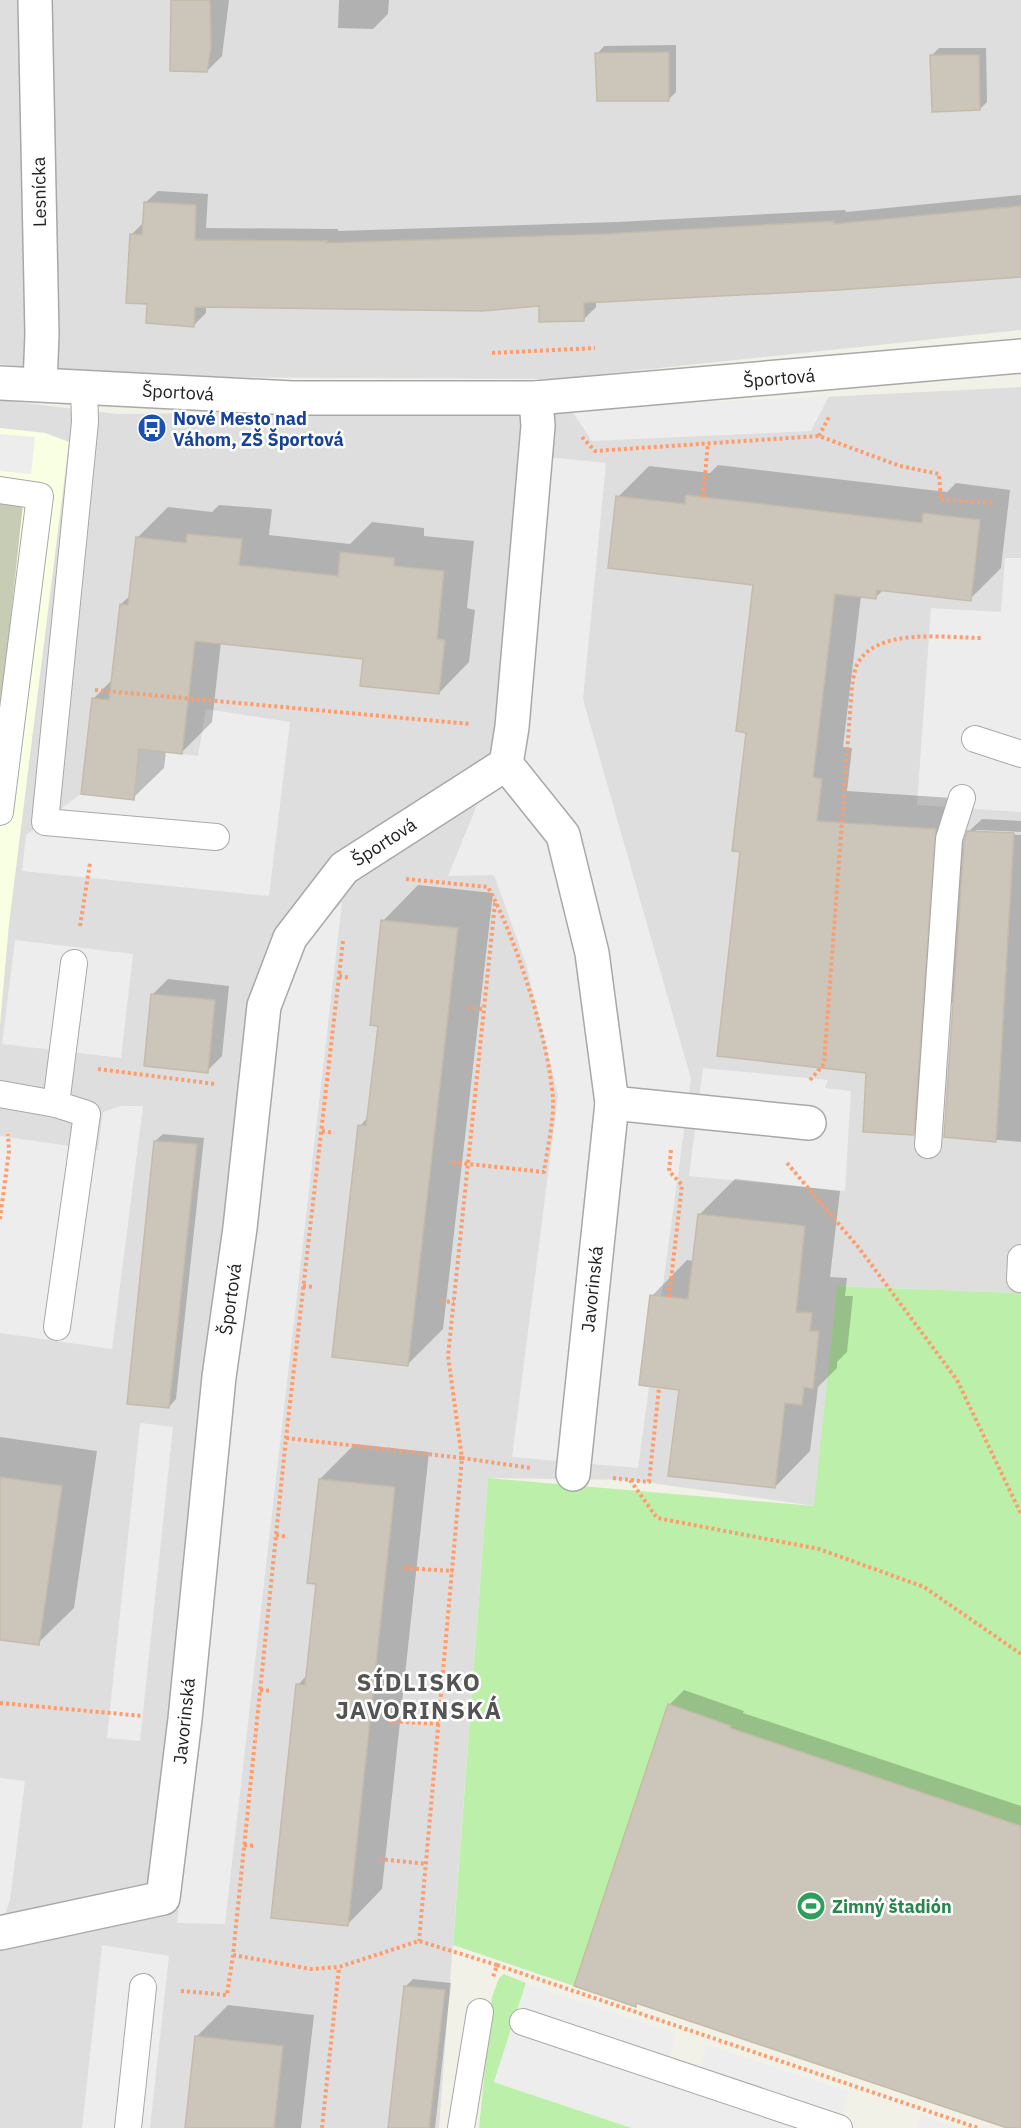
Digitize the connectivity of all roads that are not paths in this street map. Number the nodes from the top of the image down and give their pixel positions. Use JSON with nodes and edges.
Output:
{"nodes":[{"id":1,"x":34,"y":0,"type":"edge"},
{"id":2,"x":1021,"y":356,"type":"edge"},
{"id":3,"x":0,"y":383,"type":"edge"},
{"id":4,"x":40,"y":384,"type":"junction"},
{"id":5,"x":84,"y":387,"type":"junction"},
{"id":6,"x":537,"y":412,"type":"junction"},
{"id":7,"x":0,"y":490,"type":"edge"},
{"id":8,"x":975,"y":739,"type":"dead end"},
{"id":9,"x":1021,"y":754,"type":"edge"},
{"id":10,"x":506,"y":764,"type":"junction"},
{"id":11,"x":962,"y":798,"type":"dead end"},
{"id":12,"x":0,"y":812,"type":"edge"},
{"id":13,"x":216,"y":837,"type":"dead end"},
{"id":14,"x":74,"y":963,"type":"road end"},
{"id":15,"x":0,"y":1094,"type":"edge"},
{"id":16,"x":612,"y":1103,"type":"junction"},
{"id":17,"x":56,"y":1104,"type":"junction"},
{"id":18,"x":805,"y":1123,"type":"road end"},
{"id":19,"x":928,"y":1145,"type":"dead end"},
{"id":20,"x":57,"y":1327,"type":"dead end"},
{"id":21,"x":219,"y":1377,"type":"joint"},
{"id":22,"x":573,"y":1474,"type":"road end"},
{"id":23,"x":0,"y":1933,"type":"edge"},
{"id":24,"x":143,"y":1987,"type":"road end"},
{"id":25,"x":480,"y":2012,"type":"road end"},
{"id":26,"x":523,"y":2022,"type":"dead end"},
{"id":27,"x":128,"y":2128,"type":"edge"},
{"id":28,"x":461,"y":2128,"type":"edge"},
{"id":29,"x":839,"y":2128,"type":"edge"}],
"edges":[{"from":1,"to":4,"type":"street","name":"Lesnícka"},
{"from":2,"to":6,"type":"street","name":"Športová"},
{"from":3,"to":4,"type":"street","name":"Športová"},
{"from":4,"to":5,"type":"street","name":"Športová"},
{"from":5,"to":6,"type":"street","name":"Športová"},
{"from":5,"to":13,"type":"lane"},
{"from":6,"to":10,"type":"street"},
{"from":7,"to":12,"type":"lane"},
{"from":8,"to":9,"type":"lane"},
{"from":10,"to":16,"type":"street","name":"Javorinská"},
{"from":10,"to":21,"type":"street","name":"Športová"},
{"from":11,"to":19,"type":"lane"},
{"from":14,"to":17,"type":"lane"},
{"from":15,"to":17,"type":"lane"},
{"from":16,"to":18,"type":"street"},
{"from":16,"to":22,"type":"street","name":"Javorinská"},
{"from":17,"to":20,"type":"lane"},
{"from":21,"to":23,"type":"street","name":"Javorinská"},
{"from":24,"to":27,"type":"lane"},
{"from":25,"to":28,"type":"lane"},
{"from":26,"to":29,"type":"lane"}]}
